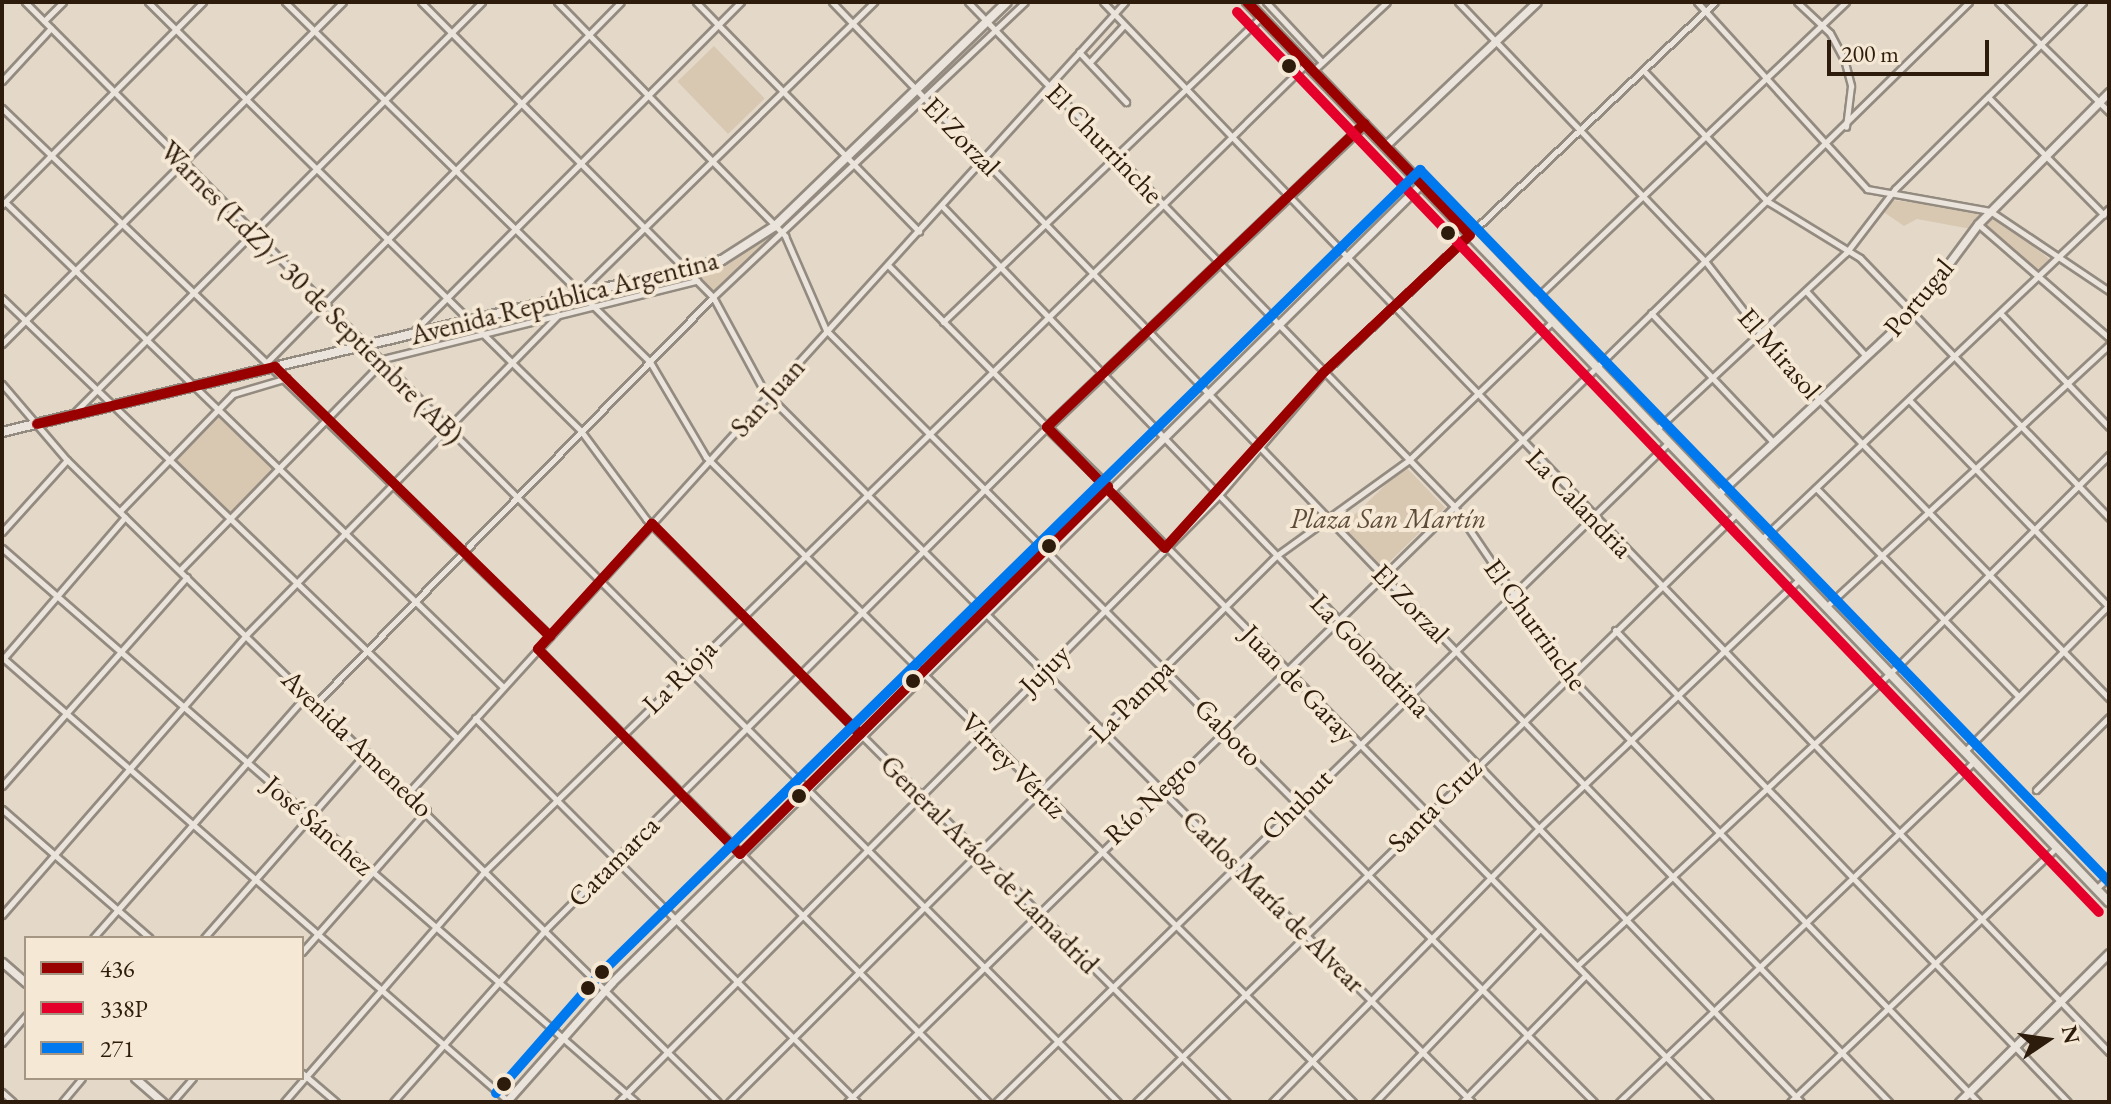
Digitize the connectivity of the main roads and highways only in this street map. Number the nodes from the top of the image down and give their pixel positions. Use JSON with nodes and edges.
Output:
{"nodes":[{"id":1,"x":1007,"y":2,"type":"edge"},
{"id":2,"x":1247,"y":2,"type":"edge"},
{"id":3,"x":2,"y":432,"type":"edge"},
{"id":4,"x":2109,"y":902,"type":"edge"}],
"edges":[{"from":1,"to":3,"type":"main road","name":"Avenida República Argentina"},
{"from":2,"to":4,"type":"main road"}]}
